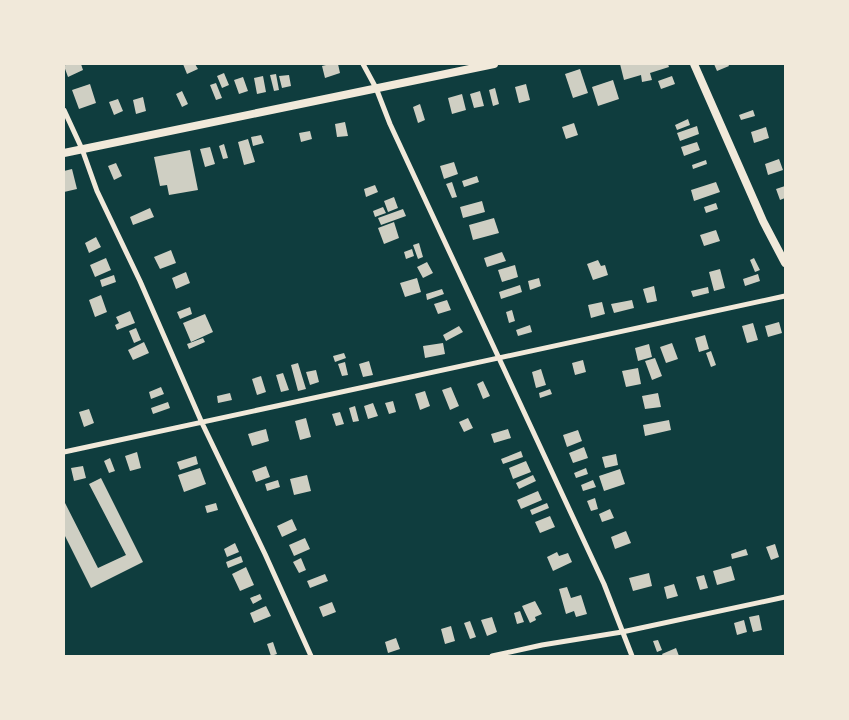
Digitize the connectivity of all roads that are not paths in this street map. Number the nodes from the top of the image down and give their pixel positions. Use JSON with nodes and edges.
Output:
{"nodes":[{"id":1,"x":363,"y":64,"type":"edge"},
{"id":2,"x":494,"y":64,"type":"edge"},
{"id":3,"x":694,"y":64,"type":"edge"},
{"id":4,"x":376,"y":88,"type":"junction"},
{"id":5,"x":64,"y":110,"type":"edge"},
{"id":6,"x":82,"y":149,"type":"junction"},
{"id":7,"x":64,"y":152,"type":"edge"},
{"id":8,"x":785,"y":263,"type":"edge"},
{"id":9,"x":785,"y":296,"type":"edge"},
{"id":10,"x":499,"y":358,"type":"junction"},
{"id":11,"x":202,"y":423,"type":"junction"},
{"id":12,"x":64,"y":452,"type":"edge"},
{"id":13,"x":785,"y":597,"type":"edge"},
{"id":14,"x":622,"y":632,"type":"junction"},
{"id":15,"x":311,"y":656,"type":"edge"},
{"id":16,"x":492,"y":656,"type":"edge"},
{"id":17,"x":632,"y":656,"type":"edge"}],
"edges":[{"from":1,"to":4,"type":"street"},
{"from":2,"to":4,"type":"street"},
{"from":3,"to":8,"type":"street"},
{"from":4,"to":6,"type":"street"},
{"from":4,"to":10,"type":"street"},
{"from":5,"to":6,"type":"street"},
{"from":6,"to":7,"type":"street"},
{"from":6,"to":11,"type":"street"},
{"from":9,"to":10,"type":"street"},
{"from":10,"to":11,"type":"street"},
{"from":10,"to":14,"type":"street"},
{"from":11,"to":12,"type":"street"},
{"from":11,"to":15,"type":"street"},
{"from":13,"to":14,"type":"street"},
{"from":14,"to":16,"type":"street"},
{"from":14,"to":17,"type":"street"}]}
